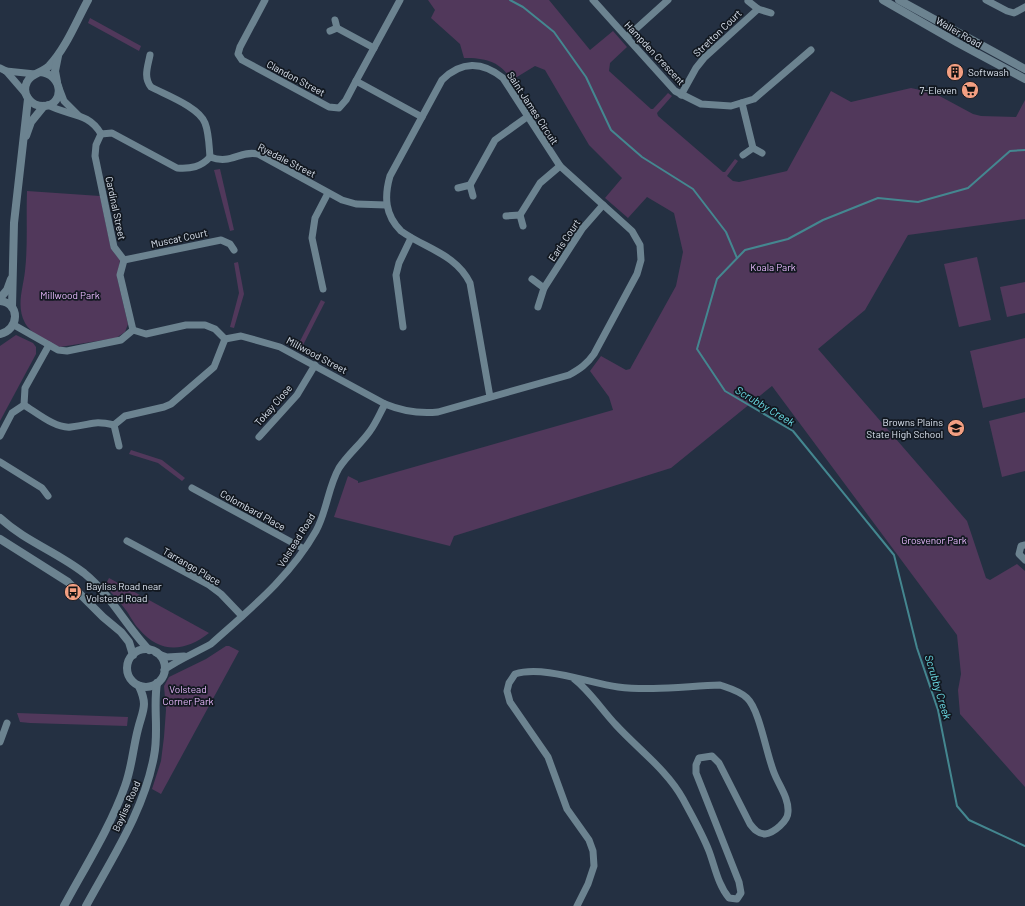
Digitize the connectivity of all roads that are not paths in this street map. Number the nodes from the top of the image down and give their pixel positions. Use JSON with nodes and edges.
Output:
{"nodes":[{"id":1,"x":88,"y":0,"type":"edge"},
{"id":2,"x":265,"y":0,"type":"edge"},
{"id":3,"x":400,"y":0,"type":"edge"},
{"id":4,"x":593,"y":0,"type":"edge"},
{"id":5,"x":668,"y":0,"type":"edge"},
{"id":6,"x":883,"y":0,"type":"edge"},
{"id":7,"x":899,"y":0,"type":"edge"},
{"id":8,"x":986,"y":0,"type":"edge"},
{"id":9,"x":748,"y":1,"type":"edge"},
{"id":10,"x":1025,"y":7,"type":"edge"},
{"id":11,"x":758,"y":9,"type":"junction"},
{"id":12,"x":911,"y":11,"type":"junction"},
{"id":13,"x":771,"y":14,"type":"dead end"},
{"id":14,"x":335,"y":20,"type":"dead end"},
{"id":15,"x":627,"y":37,"type":"junction"},
{"id":16,"x":374,"y":48,"type":"junction"},
{"id":17,"x":811,"y":50,"type":"dead end"},
{"id":18,"x":990,"y":50,"type":"junction"},
{"id":19,"x":59,"y":53,"type":"junction"},
{"id":20,"x":150,"y":55,"type":"dead end"},
{"id":21,"x":985,"y":58,"type":"junction"},
{"id":22,"x":3,"y":69,"type":"edge"},
{"id":23,"x":1025,"y":69,"type":"edge"},
{"id":24,"x":37,"y":73,"type":"junction"},
{"id":25,"x":1025,"y":79,"type":"edge"},
{"id":26,"x":356,"y":81,"type":"junction"},
{"id":27,"x":58,"y":85,"type":"junction"},
{"id":28,"x":681,"y":95,"type":"junction"},
{"id":29,"x":26,"y":96,"type":"junction"},
{"id":30,"x":742,"y":103,"type":"junction"},
{"id":31,"x":46,"y":106,"type":"junction"},
{"id":32,"x":78,"y":115,"type":"junction"},
{"id":33,"x":422,"y":117,"type":"junction"},
{"id":34,"x":527,"y":117,"type":"junction"},
{"id":35,"x":102,"y":134,"type":"junction"},
{"id":36,"x":753,"y":148,"type":"junction"},
{"id":37,"x":21,"y":152,"type":"junction"},
{"id":38,"x":762,"y":153,"type":"dead end"},
{"id":39,"x":743,"y":155,"type":"dead end"},
{"id":40,"x":210,"y":157,"type":"junction"},
{"id":41,"x":560,"y":166,"type":"junction"},
{"id":42,"x":470,"y":185,"type":"junction"},
{"id":43,"x":458,"y":188,"type":"dead end"},
{"id":44,"x":328,"y":193,"type":"junction"},
{"id":45,"x":473,"y":196,"type":"dead end"},
{"id":46,"x":386,"y":205,"type":"junction"},
{"id":47,"x":603,"y":205,"type":"junction"},
{"id":48,"x":520,"y":215,"type":"junction"},
{"id":49,"x":506,"y":216,"type":"dead end"},
{"id":50,"x":523,"y":226,"type":"dead end"},
{"id":51,"x":411,"y":238,"type":"junction"},
{"id":52,"x":234,"y":250,"type":"dead end"},
{"id":53,"x":124,"y":260,"type":"junction"},
{"id":54,"x":14,"y":273,"type":"junction"},
{"id":55,"x":532,"y":278,"type":"dead end"},
{"id":56,"x":544,"y":288,"type":"junction"},
{"id":57,"x":323,"y":289,"type":"dead end"},
{"id":58,"x":0,"y":299,"type":"edge"},
{"id":59,"x":12,"y":307,"type":"junction"},
{"id":60,"x":538,"y":307,"type":"dead end"},
{"id":61,"x":14,"y":325,"type":"junction"},
{"id":62,"x":403,"y":327,"type":"dead end"},
{"id":63,"x":133,"y":330,"type":"junction"},
{"id":64,"x":0,"y":335,"type":"edge"},
{"id":65,"x":225,"y":339,"type":"junction"},
{"id":66,"x":49,"y":345,"type":"junction"},
{"id":67,"x":315,"y":365,"type":"junction"},
{"id":68,"x":490,"y":397,"type":"junction"},
{"id":69,"x":385,"y":404,"type":"junction"},
{"id":70,"x":24,"y":405,"type":"junction"},
{"id":71,"x":114,"y":425,"type":"junction"},
{"id":72,"x":0,"y":436,"type":"edge"},
{"id":73,"x":259,"y":437,"type":"dead end"},
{"id":74,"x":119,"y":446,"type":"dead end"},
{"id":75,"x":0,"y":462,"type":"edge"},
{"id":76,"x":192,"y":488,"type":"dead end"},
{"id":77,"x":48,"y":496,"type":"dead end"},
{"id":78,"x":0,"y":518,"type":"edge"},
{"id":79,"x":0,"y":539,"type":"edge"},
{"id":80,"x":127,"y":541,"type":"dead end"},
{"id":81,"x":1025,"y":545,"type":"edge"},
{"id":82,"x":304,"y":549,"type":"junction"},
{"id":83,"x":1025,"y":560,"type":"edge"},
{"id":84,"x":242,"y":616,"type":"junction"},
{"id":85,"x":153,"y":651,"type":"junction"},
{"id":86,"x":133,"y":655,"type":"junction"},
{"id":87,"x":186,"y":656,"type":"junction"},
{"id":88,"x":164,"y":670,"type":"junction"},
{"id":89,"x":573,"y":678,"type":"junction"},
{"id":90,"x":157,"y":683,"type":"junction"},
{"id":91,"x":139,"y":686,"type":"junction"},
{"id":92,"x":7,"y":723,"type":"dead end"},
{"id":93,"x":0,"y":742,"type":"edge"},
{"id":94,"x":64,"y":906,"type":"edge"},
{"id":95,"x":86,"y":906,"type":"edge"},
{"id":96,"x":577,"y":906,"type":"edge"}],
"edges":[{"from":1,"to":19,"type":"street"},
{"from":2,"to":26,"type":"street","name":"Clandon Street"},
{"from":3,"to":16,"type":"street"},
{"from":4,"to":15,"type":"street","name":"Hampden Crescent"},
{"from":5,"to":15,"type":"street"},
{"from":6,"to":12,"type":"street","name":"Waller Road"},
{"from":7,"to":12,"type":"street","name":"Waller Road"},
{"from":8,"to":10,"type":"street"},
{"from":9,"to":11,"type":"street","name":"Stretton Court"},
{"from":11,"to":13,"type":"street","name":"Stretton Court"},
{"from":11,"to":28,"type":"street","name":"Stretton Court"},
{"from":12,"to":18,"type":"street","name":"Waller Road"},
{"from":12,"to":21,"type":"street","name":"Waller Road"},
{"from":14,"to":16,"type":"street"},
{"from":15,"to":28,"type":"street","name":"Hampden Crescent"},
{"from":16,"to":26,"type":"street"},
{"from":17,"to":30,"type":"street","name":"Hampden Crescent"},
{"from":18,"to":21,"type":"street"},
{"from":18,"to":23,"type":"street","name":"Waller Road"},
{"from":19,"to":24,"type":"street"},
{"from":19,"to":27,"type":"street"},
{"from":20,"to":40,"type":"street"},
{"from":21,"to":25,"type":"street","name":"Waller Road"},
{"from":22,"to":24,"type":"street"},
{"from":22,"to":29,"type":"street"},
{"from":24,"to":27,"type":"street"},
{"from":24,"to":29,"type":"street"},
{"from":26,"to":33,"type":"street"},
{"from":27,"to":31,"type":"street"},
{"from":27,"to":32,"type":"street"},
{"from":28,"to":30,"type":"street","name":"Hampden Crescent"},
{"from":29,"to":31,"type":"street"},
{"from":29,"to":37,"type":"street"},
{"from":30,"to":36,"type":"street"},
{"from":31,"to":32,"type":"street"},
{"from":31,"to":37,"type":"street"},
{"from":32,"to":35,"type":"street"},
{"from":33,"to":34,"type":"street","name":"Saint James Circuit"},
{"from":33,"to":46,"type":"street","name":"Saint James Circuit"},
{"from":34,"to":41,"type":"street","name":"Saint James Circuit"},
{"from":34,"to":42,"type":"street"},
{"from":35,"to":40,"type":"street"},
{"from":35,"to":53,"type":"street","name":"Cardinal Street"},
{"from":36,"to":38,"type":"street"},
{"from":36,"to":39,"type":"street"},
{"from":37,"to":54,"type":"street"},
{"from":40,"to":44,"type":"street","name":"Ryedale Street"},
{"from":41,"to":47,"type":"street","name":"Saint James Circuit"},
{"from":41,"to":48,"type":"street"},
{"from":42,"to":43,"type":"street"},
{"from":42,"to":45,"type":"street"},
{"from":44,"to":46,"type":"street","name":"Ryedale Street"},
{"from":44,"to":57,"type":"street"},
{"from":46,"to":51,"type":"street"},
{"from":47,"to":56,"type":"street","name":"Earls Court"},
{"from":47,"to":68,"type":"street","name":"Saint James Circuit"},
{"from":48,"to":49,"type":"street"},
{"from":48,"to":50,"type":"street"},
{"from":51,"to":62,"type":"street"},
{"from":51,"to":68,"type":"street"},
{"from":52,"to":53,"type":"street","name":"Muscat Court"},
{"from":53,"to":63,"type":"street"},
{"from":54,"to":58,"type":"street"},
{"from":54,"to":59,"type":"street"},
{"from":55,"to":56,"type":"street"},
{"from":56,"to":60,"type":"street","name":"Earls Court"},
{"from":58,"to":59,"type":"street"},
{"from":59,"to":61,"type":"street"},
{"from":61,"to":64,"type":"street"},
{"from":61,"to":66,"type":"street"},
{"from":63,"to":65,"type":"street"},
{"from":63,"to":66,"type":"street"},
{"from":65,"to":67,"type":"street","name":"Millwood Street"},
{"from":65,"to":71,"type":"street"},
{"from":66,"to":70,"type":"street"},
{"from":67,"to":69,"type":"street","name":"Millwood Street"},
{"from":67,"to":73,"type":"street","name":"Tokay Close"},
{"from":68,"to":69,"type":"street","name":"Saint James Circuit"},
{"from":69,"to":82,"type":"street","name":"Volstead Road"},
{"from":70,"to":71,"type":"street"},
{"from":70,"to":72,"type":"street"},
{"from":71,"to":74,"type":"street"},
{"from":75,"to":77,"type":"street"},
{"from":76,"to":82,"type":"street","name":"Colombard Place"},
{"from":78,"to":85,"type":"street"},
{"from":79,"to":86,"type":"street"},
{"from":80,"to":84,"type":"street","name":"Tarrango Place"},
{"from":81,"to":83,"type":"street"},
{"from":82,"to":84,"type":"street","name":"Volstead Road"},
{"from":84,"to":87,"type":"street","name":"Volstead Road"},
{"from":85,"to":86,"type":"street"},
{"from":85,"to":87,"type":"street","name":"Volstead Road"},
{"from":85,"to":88,"type":"street"},
{"from":86,"to":91,"type":"street","name":"Bayliss Road"},
{"from":87,"to":88,"type":"street","name":"Volstead Road"},
{"from":88,"to":90,"type":"street","name":"Bayliss Road"},
{"from":89,"to":89,"type":"street"},
{"from":89,"to":96,"type":"street"},
{"from":90,"to":91,"type":"street"},
{"from":90,"to":95,"type":"street","name":"Bayliss Road"},
{"from":91,"to":94,"type":"street","name":"Bayliss Road"},
{"from":92,"to":93,"type":"street"}]}
